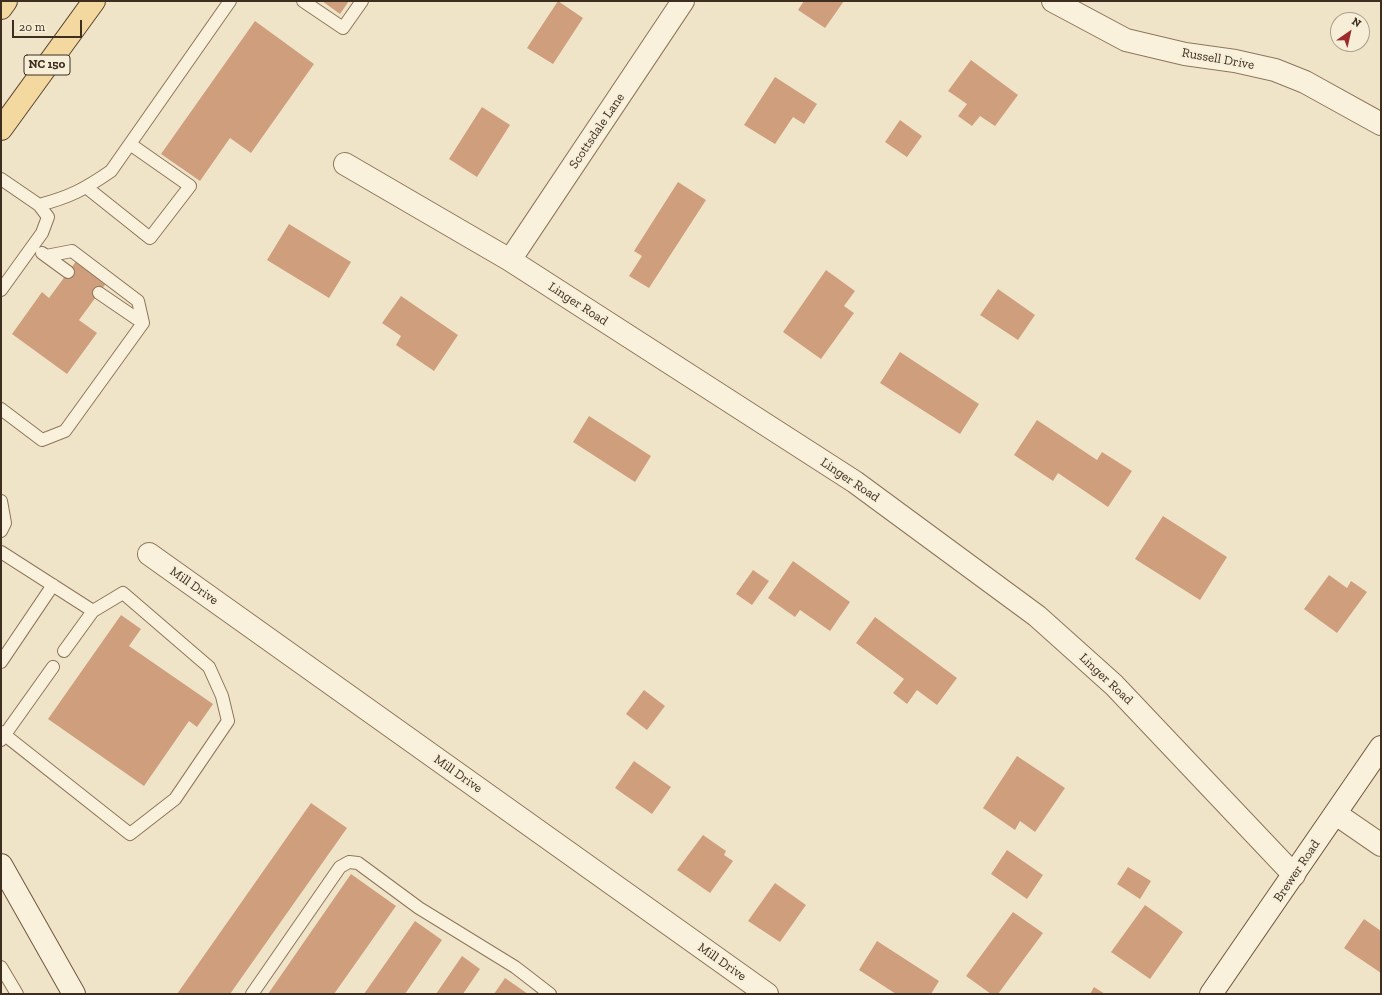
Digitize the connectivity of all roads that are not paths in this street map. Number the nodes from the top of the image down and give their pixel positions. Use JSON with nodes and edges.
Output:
{"nodes":[{"id":1,"x":6,"y":1,"type":"edge"},
{"id":2,"x":94,"y":1,"type":"edge"},
{"id":3,"x":230,"y":1,"type":"edge"},
{"id":4,"x":303,"y":1,"type":"edge"},
{"id":5,"x":362,"y":1,"type":"edge"},
{"id":6,"x":683,"y":1,"type":"edge"},
{"id":7,"x":1053,"y":1,"type":"edge"},
{"id":8,"x":1,"y":8,"type":"edge"},
{"id":9,"x":1381,"y":124,"type":"edge"},
{"id":10,"x":1,"y":129,"type":"edge"},
{"id":11,"x":130,"y":144,"type":"junction"},
{"id":12,"x":345,"y":164,"type":"dead end"},
{"id":13,"x":1,"y":179,"type":"edge"},
{"id":14,"x":86,"y":187,"type":"junction"},
{"id":15,"x":39,"y":205,"type":"junction"},
{"id":16,"x":33,"y":247,"type":"junction"},
{"id":17,"x":46,"y":256,"type":"junction"},
{"id":18,"x":510,"y":260,"type":"junction"},
{"id":19,"x":68,"y":272,"type":"dead end"},
{"id":20,"x":1,"y":290,"type":"edge"},
{"id":21,"x":99,"y":293,"type":"dead end"},
{"id":22,"x":143,"y":323,"type":"junction"},
{"id":23,"x":1,"y":409,"type":"edge"},
{"id":24,"x":1,"y":501,"type":"edge"},
{"id":25,"x":1,"y":531,"type":"edge"},
{"id":26,"x":1,"y":552,"type":"edge"},
{"id":27,"x":149,"y":554,"type":"dead end"},
{"id":28,"x":53,"y":585,"type":"junction"},
{"id":29,"x":93,"y":611,"type":"junction"},
{"id":30,"x":64,"y":651,"type":"dead end"},
{"id":31,"x":1,"y":662,"type":"edge"},
{"id":32,"x":53,"y":667,"type":"dead end"},
{"id":33,"x":2,"y":736,"type":"edge"},
{"id":34,"x":1381,"y":747,"type":"edge"},
{"id":35,"x":1336,"y":814,"type":"junction"},
{"id":36,"x":1381,"y":845,"type":"edge"},
{"id":37,"x":1,"y":865,"type":"edge"},
{"id":38,"x":1294,"y":875,"type":"junction"},
{"id":39,"x":1,"y":967,"type":"edge"},
{"id":40,"x":17,"y":994,"type":"edge"},
{"id":41,"x":74,"y":994,"type":"edge"},
{"id":42,"x":252,"y":994,"type":"edge"},
{"id":43,"x":550,"y":994,"type":"edge"},
{"id":44,"x":767,"y":994,"type":"edge"},
{"id":45,"x":1211,"y":994,"type":"edge"}],
"edges":[{"from":1,"to":8,"type":"main road"},
{"from":2,"to":10,"type":"main road","number":"NC 150"},
{"from":3,"to":11,"type":"lane"},
{"from":4,"to":5,"type":"lane"},
{"from":6,"to":18,"type":"street","name":"Scottsdale Lane"},
{"from":7,"to":9,"type":"street","name":"Russell Drive"},
{"from":11,"to":14,"type":"lane"},
{"from":11,"to":14,"type":"lane"},
{"from":12,"to":18,"type":"street","name":"Linger Road"},
{"from":13,"to":15,"type":"lane"},
{"from":14,"to":15,"type":"lane"},
{"from":15,"to":16,"type":"lane"},
{"from":16,"to":17,"type":"lane"},
{"from":16,"to":20,"type":"lane"},
{"from":17,"to":19,"type":"lane"},
{"from":17,"to":22,"type":"lane"},
{"from":18,"to":38,"type":"street","name":"Linger Road"},
{"from":21,"to":22,"type":"lane"},
{"from":22,"to":23,"type":"lane"},
{"from":24,"to":25,"type":"lane"},
{"from":26,"to":28,"type":"lane"},
{"from":27,"to":44,"type":"street","name":"Mill Drive"},
{"from":28,"to":29,"type":"lane"},
{"from":28,"to":31,"type":"lane"},
{"from":29,"to":30,"type":"lane"},
{"from":29,"to":33,"type":"lane"},
{"from":32,"to":33,"type":"lane"},
{"from":34,"to":35,"type":"street","name":"Brewer Road"},
{"from":35,"to":36,"type":"street"},
{"from":35,"to":38,"type":"street","name":"Brewer Road"},
{"from":37,"to":41,"type":"street"},
{"from":38,"to":45,"type":"street","name":"Brewer Road"},
{"from":39,"to":40,"type":"lane"},
{"from":42,"to":43,"type":"lane"}]}
